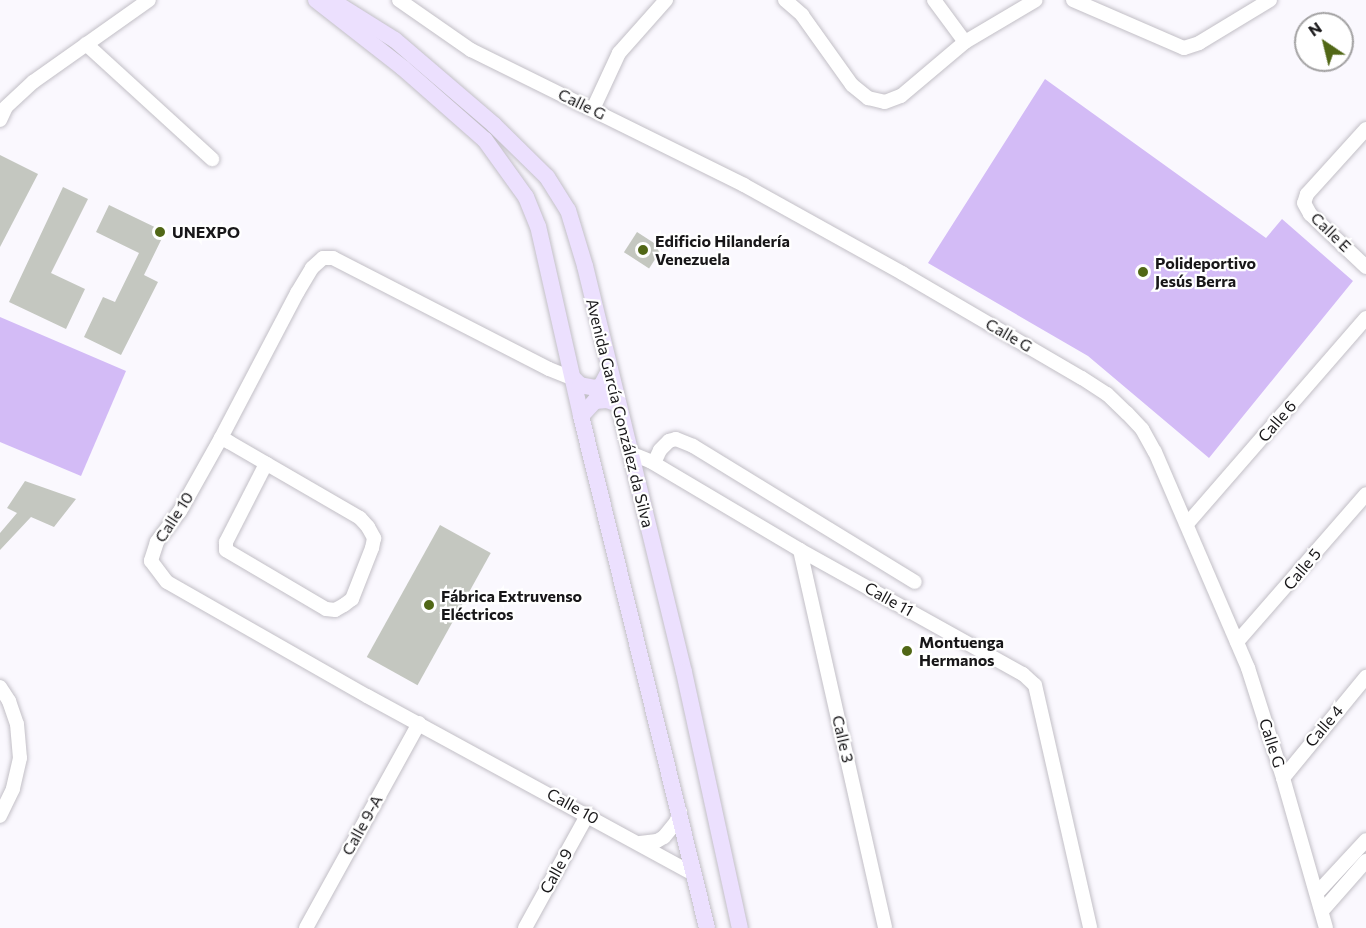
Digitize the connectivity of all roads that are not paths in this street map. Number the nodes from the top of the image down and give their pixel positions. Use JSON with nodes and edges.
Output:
{"nodes":[{"id":1,"x":149,"y":0,"type":"edge"},
{"id":2,"x":316,"y":0,"type":"edge"},
{"id":3,"x":332,"y":0,"type":"edge"},
{"id":4,"x":399,"y":0,"type":"edge"},
{"id":5,"x":666,"y":0,"type":"edge"},
{"id":6,"x":785,"y":0,"type":"edge"},
{"id":7,"x":933,"y":0,"type":"edge"},
{"id":8,"x":1036,"y":0,"type":"edge"},
{"id":9,"x":1073,"y":0,"type":"edge"},
{"id":10,"x":1270,"y":0,"type":"edge"},
{"id":11,"x":965,"y":42,"type":"junction"},
{"id":12,"x":86,"y":44,"type":"junction"},
{"id":13,"x":593,"y":109,"type":"junction"},
{"id":14,"x":0,"y":120,"type":"edge"},
{"id":15,"x":1366,"y":129,"type":"edge"},
{"id":16,"x":212,"y":159,"type":"dead end"},
{"id":17,"x":1366,"y":267,"type":"edge"},
{"id":18,"x":1366,"y":318,"type":"edge"},
{"id":19,"x":610,"y":369,"type":"junction"},
{"id":20,"x":574,"y":379,"type":"junction"},
{"id":21,"x":618,"y":404,"type":"junction"},
{"id":22,"x":581,"y":416,"type":"junction"},
{"id":23,"x":221,"y":438,"type":"junction"},
{"id":24,"x":630,"y":453,"type":"junction"},
{"id":25,"x":652,"y":462,"type":"junction"},
{"id":26,"x":266,"y":464,"type":"junction"},
{"id":27,"x":634,"y":472,"type":"junction"},
{"id":28,"x":1366,"y":494,"type":"edge"},
{"id":29,"x":1187,"y":524,"type":"junction"},
{"id":30,"x":800,"y":550,"type":"junction"},
{"id":31,"x":915,"y":582,"type":"dead end"},
{"id":32,"x":1237,"y":642,"type":"junction"},
{"id":33,"x":1366,"y":676,"type":"edge"},
{"id":34,"x":0,"y":687,"type":"edge"},
{"id":35,"x":419,"y":723,"type":"junction"},
{"id":36,"x":1283,"y":778,"type":"junction"},
{"id":37,"x":680,"y":812,"type":"junction"},
{"id":38,"x":588,"y":814,"type":"junction"},
{"id":39,"x":0,"y":816,"type":"edge"},
{"id":40,"x":1366,"y":840,"type":"edge"},
{"id":41,"x":638,"y":843,"type":"junction"},
{"id":42,"x":1366,"y":861,"type":"edge"},
{"id":43,"x":694,"y":874,"type":"junction"},
{"id":44,"x":1317,"y":893,"type":"junction"},
{"id":45,"x":1323,"y":911,"type":"junction"},
{"id":46,"x":306,"y":928,"type":"edge"},
{"id":47,"x":525,"y":928,"type":"edge"},
{"id":48,"x":706,"y":928,"type":"edge"},
{"id":49,"x":740,"y":928,"type":"edge"},
{"id":50,"x":885,"y":928,"type":"edge"},
{"id":51,"x":1090,"y":928,"type":"edge"},
{"id":52,"x":1326,"y":928,"type":"edge"}],
"edges":[{"from":1,"to":12,"type":"street"},
{"from":2,"to":20,"type":"main road"},
{"from":3,"to":19,"type":"main road","name":"Avenida García González da Silva"},
{"from":4,"to":13,"type":"street","name":"Calle G"},
{"from":5,"to":13,"type":"street"},
{"from":6,"to":11,"type":"street"},
{"from":7,"to":11,"type":"street"},
{"from":8,"to":11,"type":"street"},
{"from":9,"to":10,"type":"street"},
{"from":12,"to":14,"type":"street"},
{"from":12,"to":16,"type":"street"},
{"from":13,"to":29,"type":"street","name":"Calle G"},
{"from":15,"to":17,"type":"street","name":"Calle E"},
{"from":18,"to":29,"type":"street","name":"Calle 6"},
{"from":19,"to":20,"type":"main road"},
{"from":19,"to":21,"type":"main road","name":"Avenida García González da Silva"},
{"from":20,"to":22,"type":"main road"},
{"from":20,"to":23,"type":"street","name":"Calle 10"},
{"from":21,"to":22,"type":"main road"},
{"from":21,"to":24,"type":"main road","name":"Avenida García González da Silva"},
{"from":22,"to":37,"type":"main road"},
{"from":23,"to":26,"type":"street"},
{"from":23,"to":35,"type":"street","name":"Calle 10"},
{"from":24,"to":25,"type":"street","name":"Calle 11"},
{"from":24,"to":27,"type":"main road","name":"Avenida García González da Silva"},
{"from":25,"to":27,"type":"street"},
{"from":25,"to":30,"type":"street","name":"Calle 11"},
{"from":25,"to":31,"type":"street"},
{"from":26,"to":26,"type":"street"},
{"from":27,"to":49,"type":"main road","name":"Avenida García González da Silva"},
{"from":28,"to":32,"type":"street","name":"Calle 5"},
{"from":29,"to":32,"type":"street","name":"Calle G"},
{"from":30,"to":50,"type":"street","name":"Calle 3"},
{"from":30,"to":51,"type":"street","name":"Calle 11"},
{"from":32,"to":36,"type":"street","name":"Calle G"},
{"from":33,"to":36,"type":"street","name":"Calle 4"},
{"from":34,"to":39,"type":"street"},
{"from":35,"to":38,"type":"street","name":"Calle 10"},
{"from":35,"to":46,"type":"street","name":"Calle 9-A"},
{"from":36,"to":44,"type":"street","name":"Calle G"},
{"from":37,"to":41,"type":"street"},
{"from":37,"to":43,"type":"main road"},
{"from":38,"to":41,"type":"street","name":"Calle 10"},
{"from":38,"to":47,"type":"street","name":"Calle 9"},
{"from":40,"to":44,"type":"street"},
{"from":41,"to":43,"type":"street","name":"Calle 10"},
{"from":42,"to":45,"type":"street"},
{"from":43,"to":48,"type":"main road"},
{"from":44,"to":45,"type":"street","name":"Calle G"},
{"from":45,"to":52,"type":"street","name":"Calle G"}]}
